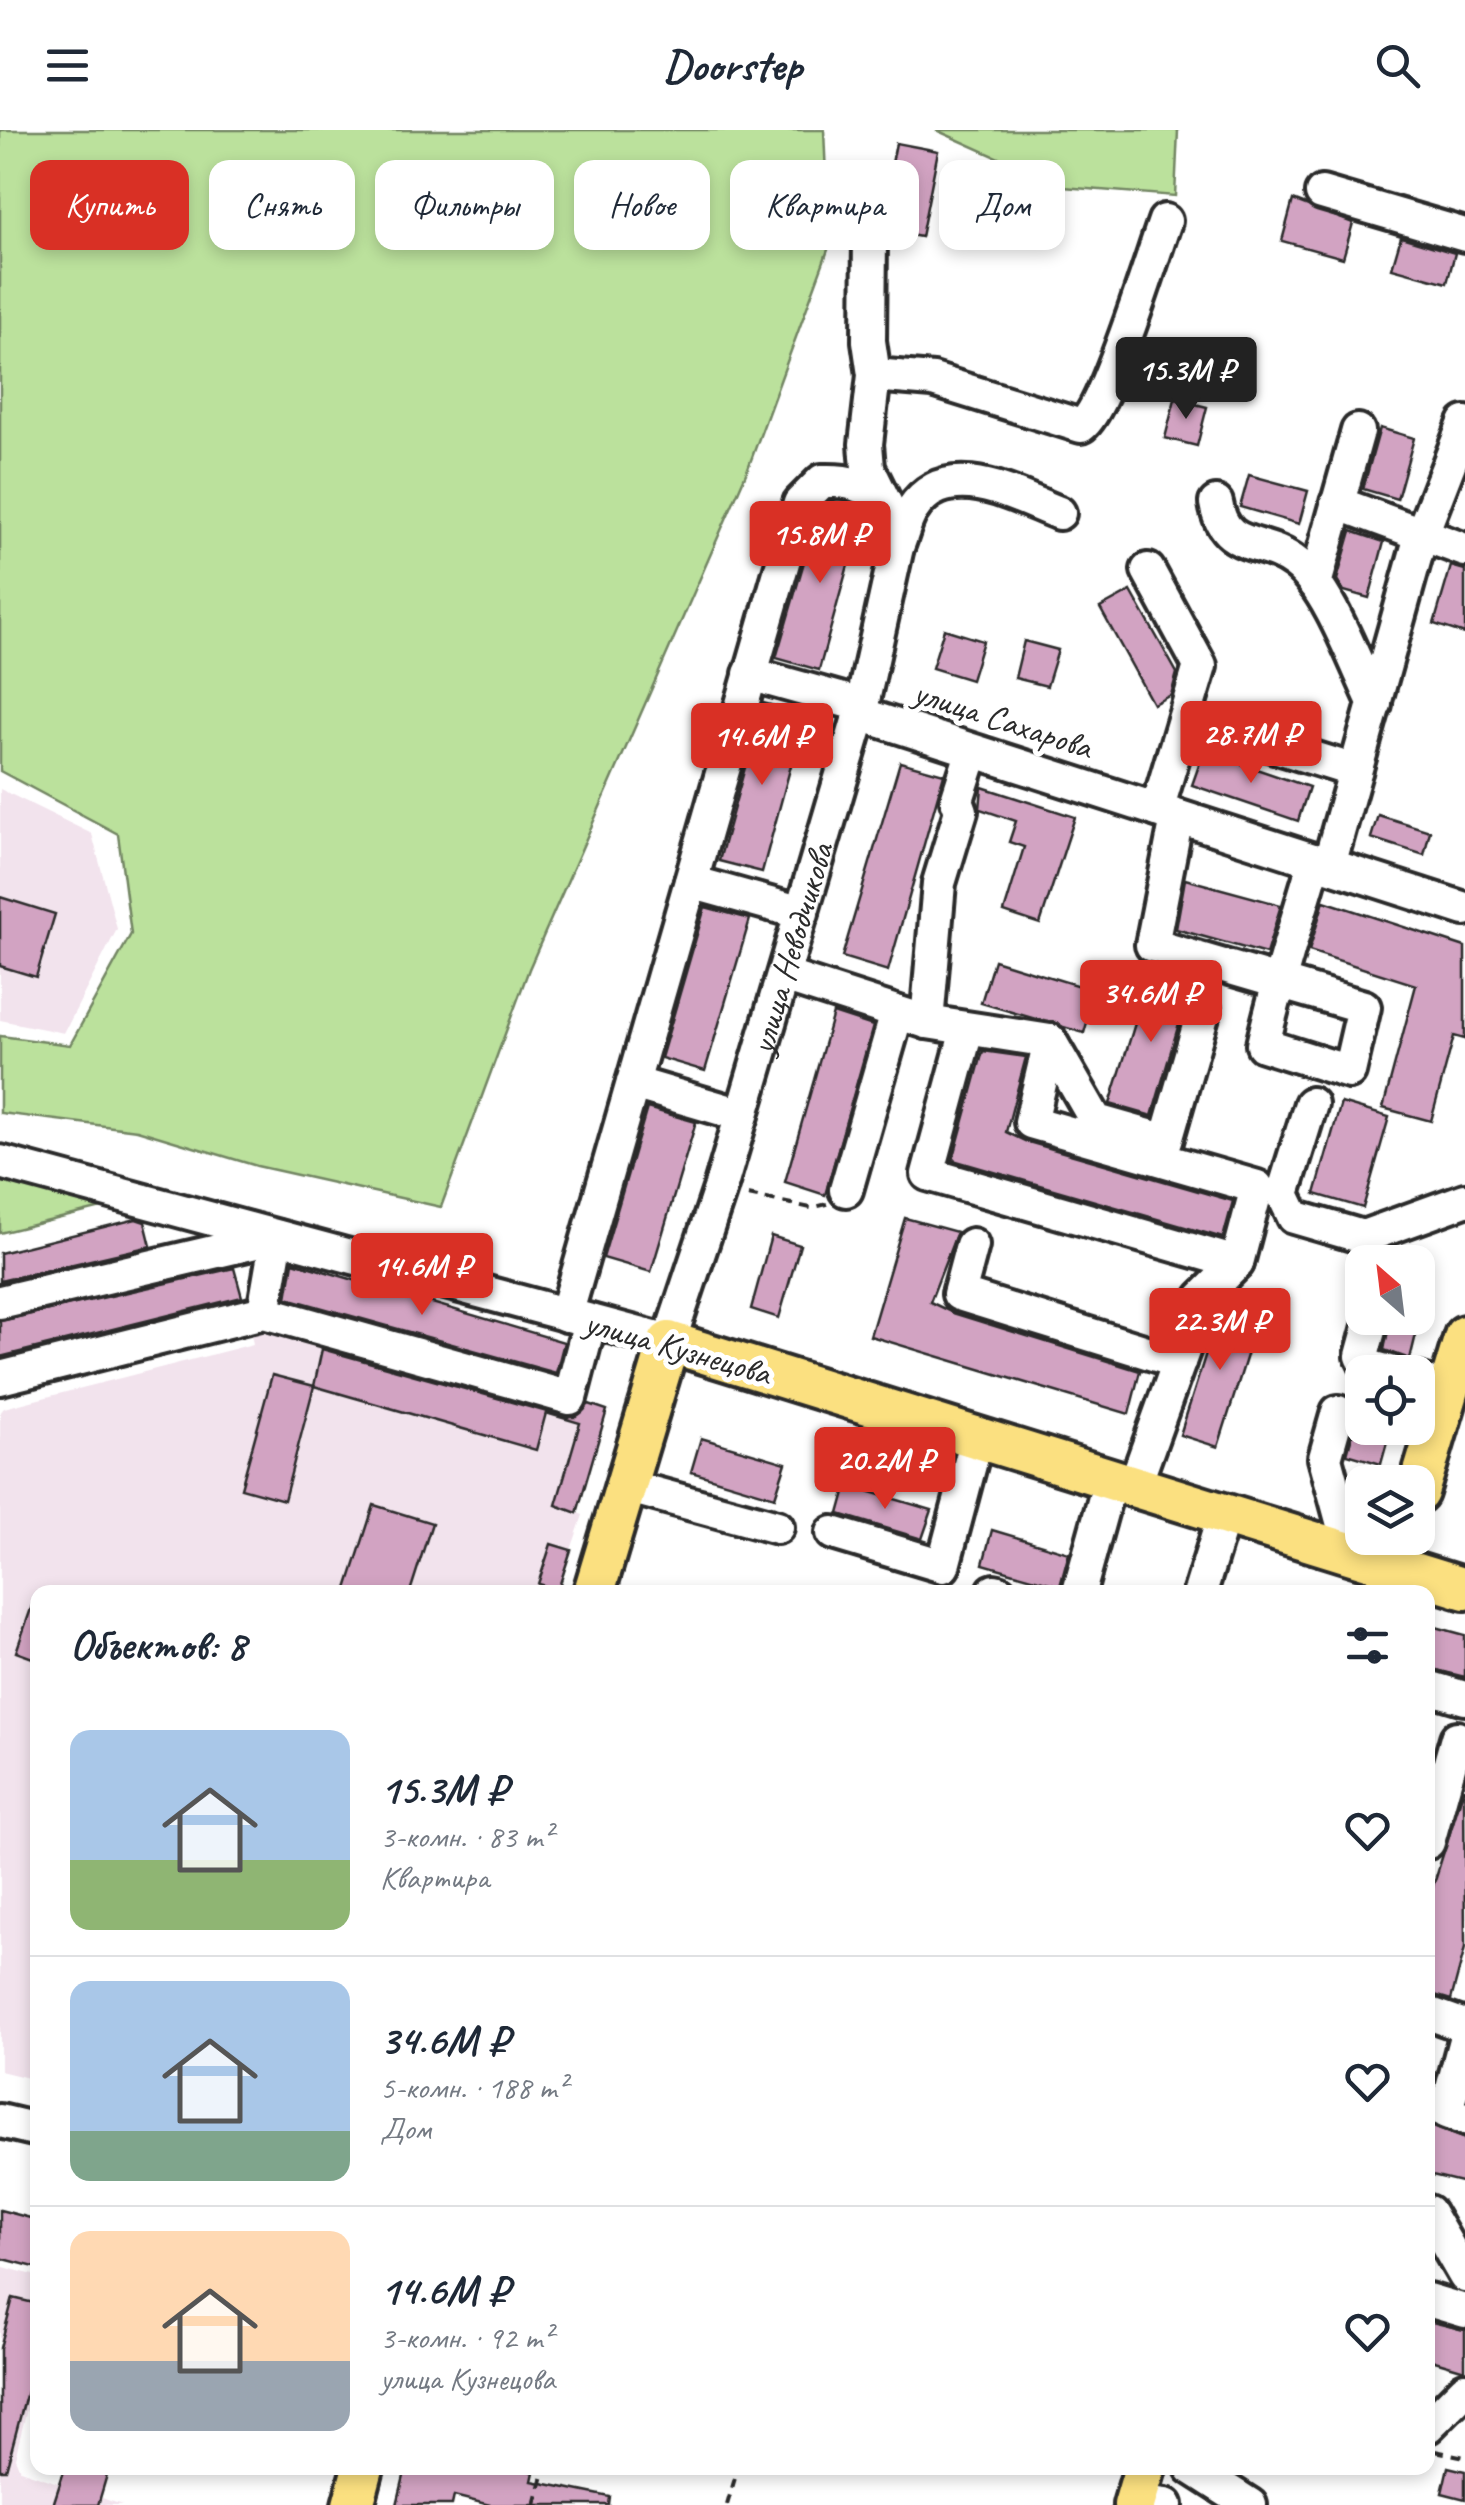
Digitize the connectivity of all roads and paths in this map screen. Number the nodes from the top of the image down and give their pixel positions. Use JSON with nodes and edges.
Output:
{"nodes":[{"id":1,"x":1322,"y":193,"type":"dead end"},
{"id":2,"x":1165,"y":221,"type":"dead end"},
{"id":3,"x":1465,"y":235,"type":"edge"},
{"id":4,"x":870,"y":250,"type":"edge"},
{"id":5,"x":874,"y":374,"type":"junction"},
{"id":6,"x":1465,"y":423,"type":"edge"},
{"id":7,"x":1358,"y":431,"type":"dead end"},
{"id":8,"x":1216,"y":503,"type":"dead end"},
{"id":9,"x":887,"y":504,"type":"junction"},
{"id":10,"x":1337,"y":504,"type":"junction"},
{"id":11,"x":1059,"y":513,"type":"dead end"},
{"id":12,"x":1421,"y":536,"type":"junction"},
{"id":13,"x":897,"y":547,"type":"junction"},
{"id":14,"x":1465,"y":550,"type":"edge"},
{"id":15,"x":1148,"y":570,"type":"dead end"},
{"id":16,"x":1315,"y":584,"type":"junction"},
{"id":17,"x":750,"y":674,"type":"junction"},
{"id":18,"x":1374,"y":704,"type":"junction"},
{"id":19,"x":861,"y":710,"type":"junction"},
{"id":20,"x":1184,"y":718,"type":"junction"},
{"id":21,"x":972,"y":753,"type":"junction"},
{"id":22,"x":1355,"y":771,"type":"junction"},
{"id":23,"x":1167,"y":813,"type":"junction"},
{"id":24,"x":1322,"y":863,"type":"junction"},
{"id":25,"x":691,"y":882,"type":"junction"},
{"id":26,"x":1465,"y":909,"type":"edge"},
{"id":27,"x":802,"y":913,"type":"junction"},
{"id":28,"x":784,"y":976,"type":"junction"},
{"id":29,"x":1204,"y":1009,"type":"dead end"},
{"id":30,"x":912,"y":1017,"type":"junction"},
{"id":31,"x":967,"y":1030,"type":"junction"},
{"id":32,"x":1050,"y":1041,"type":"junction"},
{"id":33,"x":633,"y":1083,"type":"junction"},
{"id":34,"x":1312,"y":1104,"type":"dead end"},
{"id":35,"x":742,"y":1115,"type":"junction"},
{"id":36,"x":0,"y":1162,"type":"edge"},
{"id":37,"x":720,"y":1189,"type":"junction"},
{"id":38,"x":846,"y":1190,"type":"joint"},
{"id":39,"x":1465,"y":1200,"type":"edge"},
{"id":40,"x":277,"y":1237,"type":"junction"},
{"id":41,"x":972,"y":1245,"type":"dead end"},
{"id":42,"x":1238,"y":1263,"type":"junction"},
{"id":43,"x":0,"y":1302,"type":"edge"},
{"id":44,"x":264,"y":1312,"type":"junction"},
{"id":45,"x":578,"y":1318,"type":"junction"},
{"id":46,"x":1465,"y":1336,"type":"edge"},
{"id":47,"x":669,"y":1342,"type":"junction"},
{"id":48,"x":1179,"y":1362,"type":"junction"},
{"id":49,"x":0,"y":1378,"type":"edge"},
{"id":50,"x":1435,"y":1382,"type":"edge"},
{"id":51,"x":1338,"y":1412,"type":"dead end"},
{"id":52,"x":977,"y":1438,"type":"junction"},
{"id":53,"x":1122,"y":1483,"type":"junction"},
{"id":54,"x":626,"y":1486,"type":"junction"},
{"id":55,"x":1224,"y":1515,"type":"junction"},
{"id":56,"x":778,"y":1527,"type":"dead end"},
{"id":57,"x":1345,"y":1532,"type":"edge"},
{"id":58,"x":833,"y":1533,"type":"dead end"},
{"id":59,"x":1345,"y":1552,"type":"edge"},
{"id":60,"x":1355,"y":1555,"type":"edge"},
{"id":61,"x":1395,"y":1566,"type":"edge"},
{"id":62,"x":596,"y":1585,"type":"edge"},
{"id":63,"x":1082,"y":1585,"type":"edge"},
{"id":64,"x":1202,"y":1585,"type":"edge"},
{"id":65,"x":1465,"y":1589,"type":"edge"},
{"id":66,"x":1435,"y":1689,"type":"edge"},
{"id":67,"x":1465,"y":1698,"type":"edge"},
{"id":68,"x":1457,"y":1738,"type":"dead end"},
{"id":69,"x":1435,"y":1817,"type":"edge"},
{"id":70,"x":1435,"y":2015,"type":"edge"},
{"id":71,"x":1465,"y":2026,"type":"edge"},
{"id":72,"x":1465,"y":2040,"type":"edge"},
{"id":73,"x":1465,"y":2119,"type":"edge"},
{"id":74,"x":0,"y":2121,"type":"edge"},
{"id":75,"x":30,"y":2128,"type":"edge"},
{"id":76,"x":1435,"y":2224,"type":"edge"},
{"id":77,"x":1465,"y":2276,"type":"edge"},
{"id":78,"x":1435,"y":2302,"type":"edge"},
{"id":79,"x":1465,"y":2311,"type":"edge"},
{"id":80,"x":1465,"y":2389,"type":"edge"},
{"id":81,"x":1435,"y":2419,"type":"edge"},
{"id":82,"x":1435,"y":2451,"type":"edge"},
{"id":83,"x":1465,"y":2456,"type":"edge"},
{"id":84,"x":361,"y":2475,"type":"edge"},
{"id":85,"x":543,"y":2475,"type":"edge"},
{"id":86,"x":736,"y":2475,"type":"edge"},
{"id":87,"x":1205,"y":2475,"type":"edge"},
{"id":88,"x":353,"y":2505,"type":"edge"},
{"id":89,"x":535,"y":2505,"type":"edge"},
{"id":90,"x":727,"y":2505,"type":"edge"},
{"id":91,"x":1250,"y":2505,"type":"edge"}],
"edges":[{"from":1,"to":3,"type":"street"},
{"from":2,"to":5,"type":"street"},
{"from":4,"to":5,"type":"street","name":"улица Неводчикова"},
{"from":5,"to":9,"type":"street","name":"улица Неводчикова"},
{"from":6,"to":12,"type":"street"},
{"from":7,"to":10,"type":"street"},
{"from":8,"to":16,"type":"street"},
{"from":9,"to":13,"type":"street","name":"улица Неводчикова"},
{"from":9,"to":17,"type":"street"},
{"from":10,"to":12,"type":"street"},
{"from":10,"to":16,"type":"street"},
{"from":11,"to":13,"type":"street"},
{"from":12,"to":14,"type":"street"},
{"from":12,"to":18,"type":"street"},
{"from":13,"to":19,"type":"street","name":"улица Неводчикова"},
{"from":15,"to":20,"type":"street"},
{"from":16,"to":18,"type":"street"},
{"from":17,"to":19,"type":"street","name":"улица Сахарова"},
{"from":17,"to":25,"type":"street"},
{"from":18,"to":22,"type":"street"},
{"from":19,"to":21,"type":"street","name":"улица Сахарова"},
{"from":19,"to":27,"type":"street","name":"улица Неводчикова"},
{"from":20,"to":22,"type":"street"},
{"from":20,"to":23,"type":"street"},
{"from":21,"to":23,"type":"street","name":"улица Сахарова"},
{"from":21,"to":30,"type":"street"},
{"from":22,"to":24,"type":"street"},
{"from":23,"to":24,"type":"street","name":"улица Сахарова"},
{"from":23,"to":24,"type":"street"},
{"from":24,"to":26,"type":"street","name":"улица Сахарова"},
{"from":25,"to":27,"type":"street"},
{"from":25,"to":33,"type":"street"},
{"from":27,"to":28,"type":"street","name":"улица Неводчикова"},
{"from":28,"to":30,"type":"street"},
{"from":28,"to":35,"type":"street","name":"улица Неводчикова"},
{"from":29,"to":32,"type":"street"},
{"from":30,"to":31,"type":"street"},
{"from":30,"to":38,"type":"street"},
{"from":31,"to":32,"type":"street"},
{"from":31,"to":42,"type":"street"},
{"from":32,"to":42,"type":"street"},
{"from":33,"to":35,"type":"street"},
{"from":33,"to":45,"type":"street"},
{"from":34,"to":39,"type":"street"},
{"from":35,"to":37,"type":"street","name":"улица Неводчикова"},
{"from":36,"to":40,"type":"street","name":"улица Кузнецова"},
{"from":37,"to":38,"type":"path"},
{"from":37,"to":47,"type":"street","name":"улица Неводчикова"},
{"from":40,"to":43,"type":"street"},
{"from":40,"to":44,"type":"street"},
{"from":40,"to":45,"type":"street","name":"улица Кузнецова"},
{"from":41,"to":48,"type":"street"},
{"from":42,"to":48,"type":"street"},
{"from":44,"to":45,"type":"street"},
{"from":44,"to":49,"type":"street"},
{"from":45,"to":47,"type":"street","name":"улица Кузнецова"},
{"from":46,"to":50,"type":"main road"},
{"from":47,"to":52,"type":"main road","name":"улица Кузнецова"},
{"from":47,"to":54,"type":"main road","name":"улица Неводчикова"},
{"from":48,"to":53,"type":"street"},
{"from":51,"to":57,"type":"street"},
{"from":52,"to":53,"type":"main road","name":"улица Кузнецова"},
{"from":52,"to":58,"type":"street"},
{"from":53,"to":55,"type":"main road","name":"улица Кузнецова"},
{"from":53,"to":63,"type":"street"},
{"from":54,"to":56,"type":"street"},
{"from":54,"to":62,"type":"main road","name":"улица Неводчикова"},
{"from":55,"to":59,"type":"main road","name":"улица Кузнецова"},
{"from":55,"to":64,"type":"street"},
{"from":60,"to":61,"type":"main road","name":"улица Кузнецова"},
{"from":61,"to":65,"type":"main road","name":"улица Кузнецова"},
{"from":66,"to":67,"type":"street"},
{"from":68,"to":69,"type":"street"},
{"from":70,"to":71,"type":"street"},
{"from":72,"to":73,"type":"street"},
{"from":74,"to":75,"type":"street"},
{"from":76,"to":77,"type":"street"},
{"from":78,"to":79,"type":"street"},
{"from":80,"to":81,"type":"street"},
{"from":82,"to":83,"type":"path"},
{"from":84,"to":88,"type":"main road"},
{"from":85,"to":89,"type":"path"},
{"from":86,"to":90,"type":"path"},
{"from":87,"to":91,"type":"street"}]}
